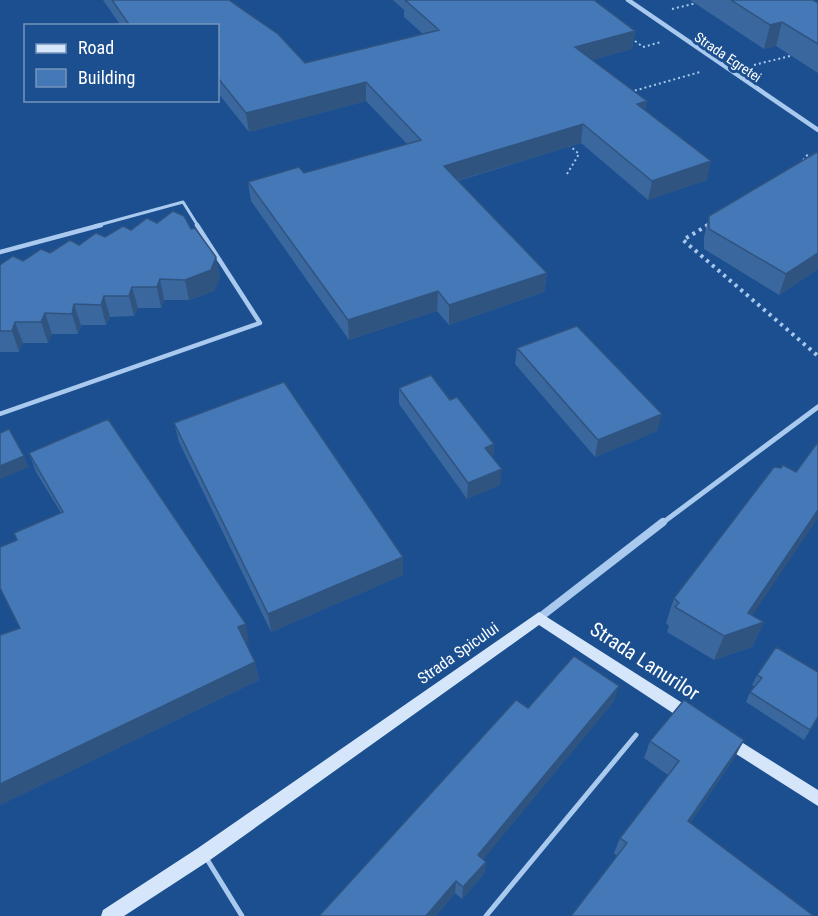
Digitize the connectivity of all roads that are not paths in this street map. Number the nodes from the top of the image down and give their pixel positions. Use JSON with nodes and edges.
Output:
{"nodes":[{"id":1,"x":628,"y":0,"type":"edge"},
{"id":2,"x":818,"y":130,"type":"edge"},
{"id":3,"x":0,"y":252,"type":"edge"},
{"id":4,"x":818,"y":406,"type":"edge"},
{"id":5,"x":0,"y":414,"type":"edge"},
{"id":6,"x":539,"y":618,"type":"junction"},
{"id":7,"x":699,"y":721,"type":"edge"},
{"id":8,"x":719,"y":734,"type":"edge"},
{"id":9,"x":636,"y":735,"type":"dead end"},
{"id":10,"x":818,"y":799,"type":"edge"},
{"id":11,"x":204,"y":854,"type":"junction"},
{"id":12,"x":109,"y":916,"type":"edge"},
{"id":13,"x":242,"y":916,"type":"edge"},
{"id":14,"x":486,"y":916,"type":"edge"}],
"edges":[{"from":1,"to":2,"type":"street","name":"Strada Egretei"},
{"from":3,"to":5,"type":"lane"},
{"from":4,"to":6,"type":"street","name":"Strada Spicului"},
{"from":6,"to":7,"type":"street","name":"Strada Lanurilor"},
{"from":6,"to":11,"type":"street","name":"Strada Spicului"},
{"from":8,"to":10,"type":"street"},
{"from":9,"to":14,"type":"lane"},
{"from":11,"to":12,"type":"street","name":"Strada Spicului"},
{"from":11,"to":13,"type":"lane"}]}
